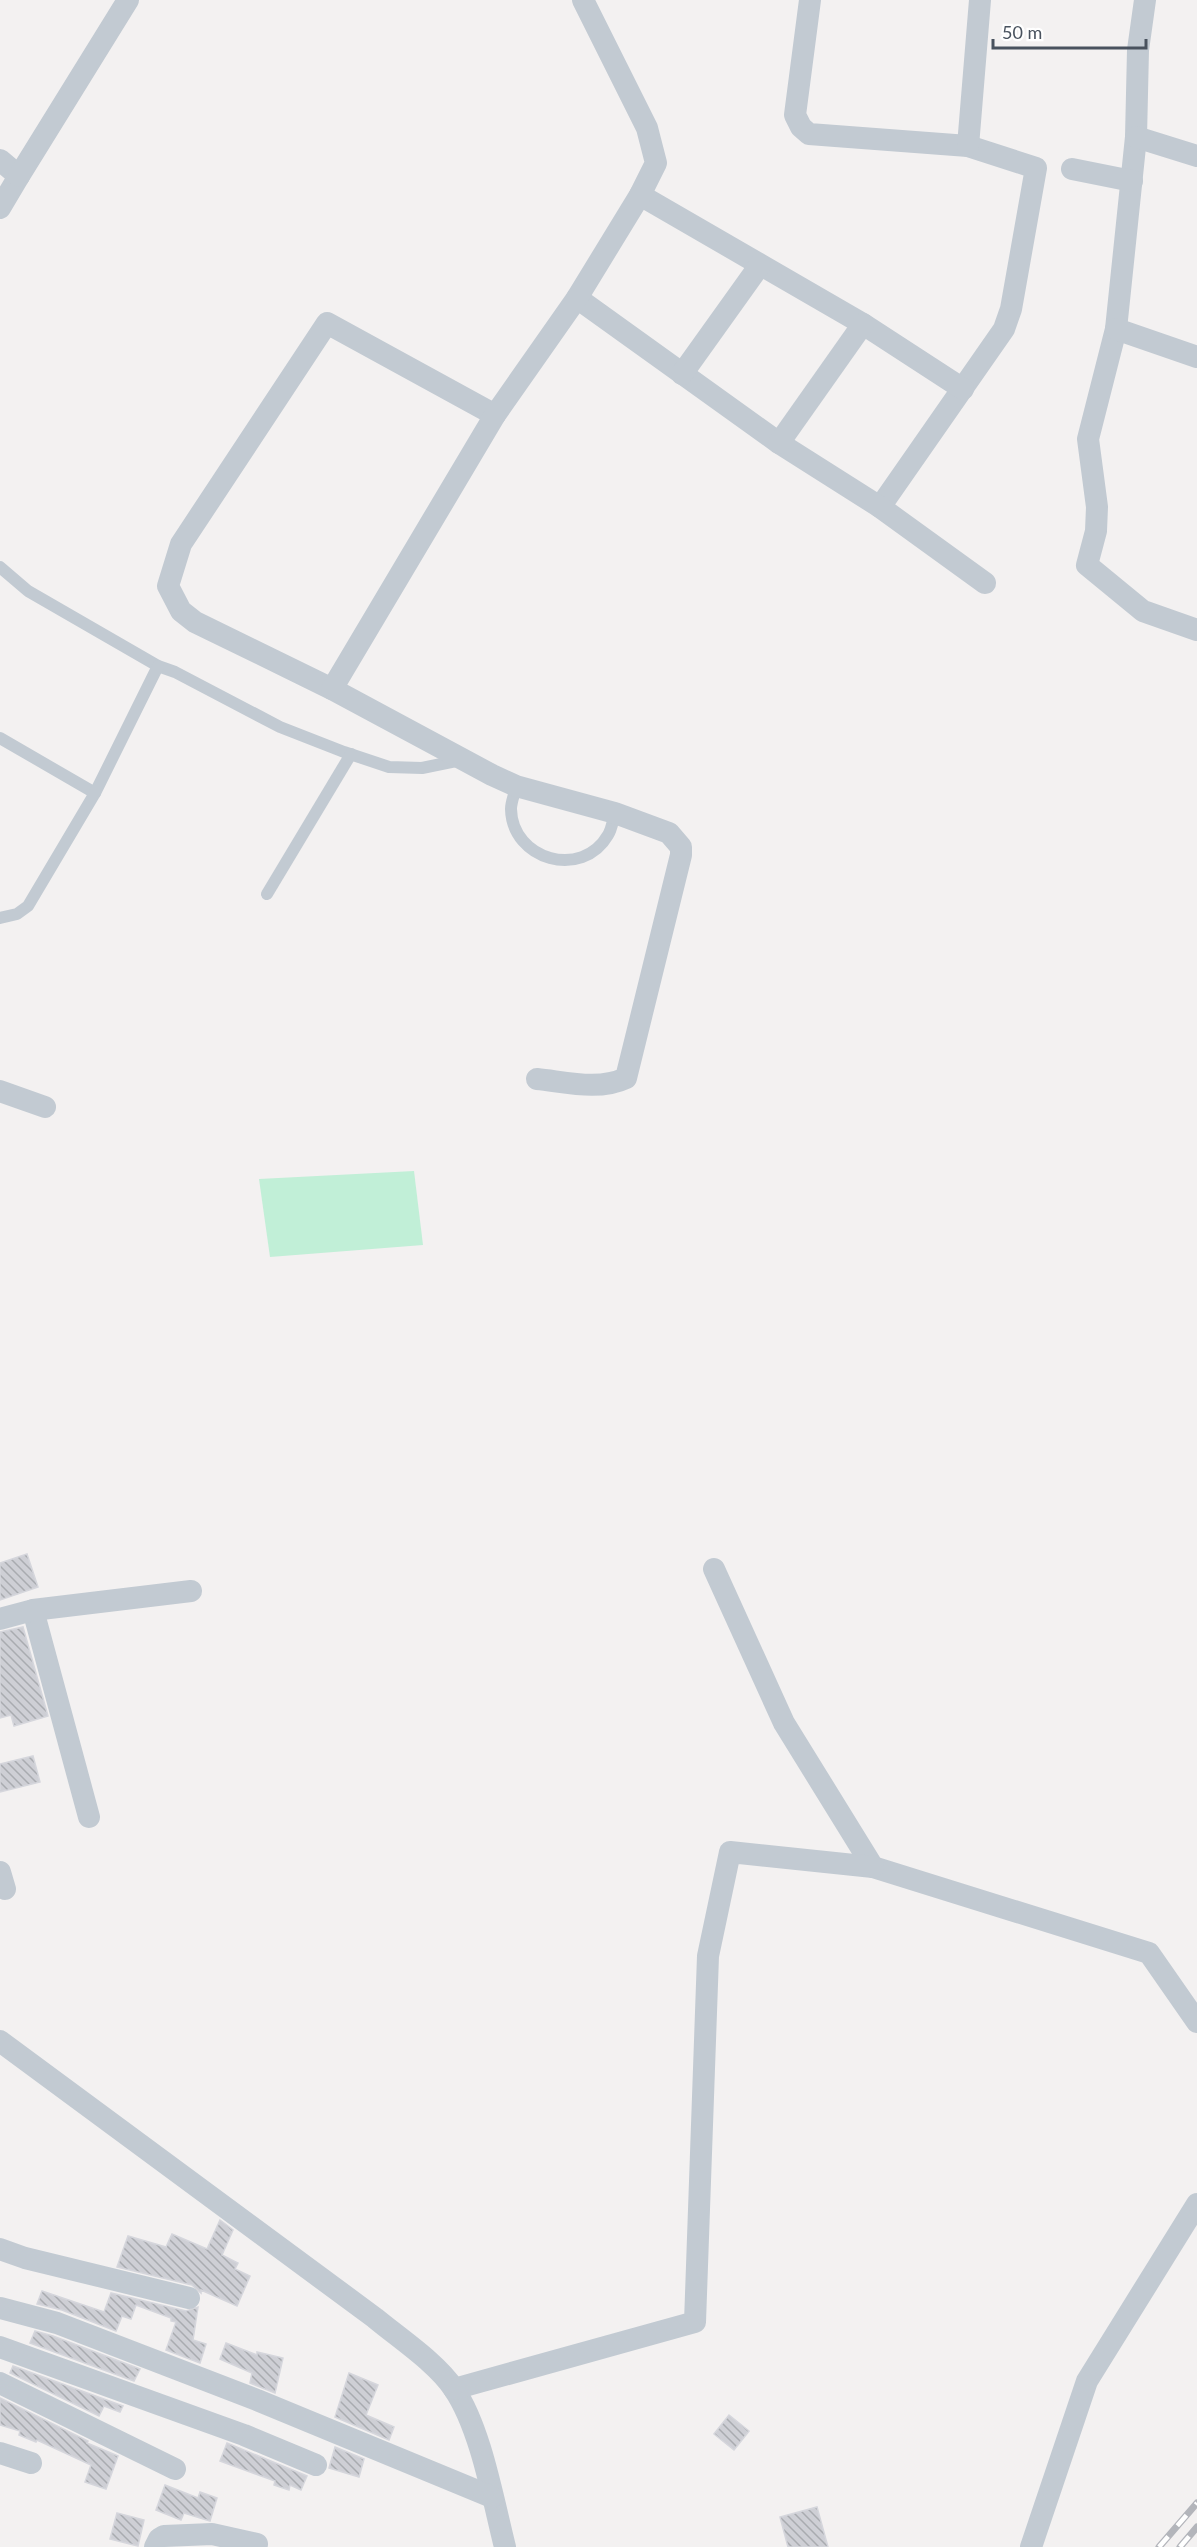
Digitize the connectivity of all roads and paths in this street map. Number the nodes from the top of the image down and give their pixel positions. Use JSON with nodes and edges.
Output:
{"nodes":[{"id":1,"x":128,"y":0,"type":"edge"},
{"id":2,"x":583,"y":0,"type":"edge"},
{"id":3,"x":810,"y":0,"type":"edge"},
{"id":4,"x":980,"y":0,"type":"edge"},
{"id":5,"x":1145,"y":0,"type":"edge"},
{"id":6,"x":1137,"y":136,"type":"junction"},
{"id":7,"x":968,"y":146,"type":"junction"},
{"id":8,"x":1197,"y":156,"type":"edge"},
{"id":9,"x":0,"y":160,"type":"edge"},
{"id":10,"x":1072,"y":169,"type":"dead end"},
{"id":11,"x":19,"y":176,"type":"junction"},
{"id":12,"x":1132,"y":182,"type":"junction"},
{"id":13,"x":640,"y":195,"type":"junction"},
{"id":14,"x":0,"y":208,"type":"edge"},
{"id":15,"x":760,"y":265,"type":"junction"},
{"id":16,"x":577,"y":298,"type":"junction"},
{"id":17,"x":863,"y":324,"type":"junction"},
{"id":18,"x":1116,"y":329,"type":"junction"},
{"id":19,"x":1197,"y":357,"type":"edge"},
{"id":20,"x":682,"y":374,"type":"junction"},
{"id":21,"x":963,"y":389,"type":"junction"},
{"id":22,"x":495,"y":415,"type":"junction"},
{"id":23,"x":779,"y":443,"type":"junction"},
{"id":24,"x":880,"y":507,"type":"junction"},
{"id":25,"x":0,"y":567,"type":"edge"},
{"id":26,"x":985,"y":583,"type":"dead end"},
{"id":27,"x":1197,"y":630,"type":"edge"},
{"id":28,"x":158,"y":666,"type":"junction"},
{"id":29,"x":332,"y":689,"type":"junction"},
{"id":30,"x":0,"y":738,"type":"edge"},
{"id":31,"x":351,"y":754,"type":"junction"},
{"id":32,"x":462,"y":759,"type":"junction"},
{"id":33,"x":516,"y":786,"type":"junction"},
{"id":34,"x":95,"y":793,"type":"junction"},
{"id":35,"x":615,"y":813,"type":"junction"},
{"id":36,"x":267,"y":894,"type":"dead end"},
{"id":37,"x":0,"y":918,"type":"edge"},
{"id":38,"x":537,"y":1079,"type":"dead end"},
{"id":39,"x":0,"y":1090,"type":"edge"},
{"id":40,"x":45,"y":1107,"type":"dead end"},
{"id":41,"x":714,"y":1569,"type":"dead end"},
{"id":42,"x":191,"y":1591,"type":"dead end"},
{"id":43,"x":33,"y":1610,"type":"junction"},
{"id":44,"x":0,"y":1619,"type":"edge"},
{"id":45,"x":89,"y":1817,"type":"dead end"},
{"id":46,"x":873,"y":1867,"type":"junction"},
{"id":47,"x":1197,"y":2022,"type":"edge"},
{"id":48,"x":0,"y":2041,"type":"edge"},
{"id":49,"x":1197,"y":2204,"type":"edge"},
{"id":50,"x":0,"y":2249,"type":"edge"},
{"id":51,"x":189,"y":2298,"type":"dead end"},
{"id":52,"x":0,"y":2308,"type":"edge"},
{"id":53,"x":0,"y":2347,"type":"edge"},
{"id":54,"x":0,"y":2383,"type":"edge"},
{"id":55,"x":454,"y":2389,"type":"junction"},
{"id":56,"x":257,"y":2400,"type":"junction"},
{"id":57,"x":244,"y":2435,"type":"junction"},
{"id":58,"x":0,"y":2453,"type":"edge"},
{"id":59,"x":31,"y":2463,"type":"dead end"},
{"id":60,"x":316,"y":2465,"type":"dead end"},
{"id":61,"x":175,"y":2469,"type":"dead end"},
{"id":62,"x":492,"y":2497,"type":"junction"},
{"id":63,"x":257,"y":2544,"type":"dead end"},
{"id":64,"x":155,"y":2547,"type":"edge"},
{"id":65,"x":505,"y":2547,"type":"edge"},
{"id":66,"x":1031,"y":2547,"type":"edge"}],
"edges":[{"from":1,"to":11,"type":"street"},
{"from":2,"to":13,"type":"street"},
{"from":3,"to":7,"type":"street"},
{"from":4,"to":7,"type":"street"},
{"from":5,"to":6,"type":"street"},
{"from":6,"to":8,"type":"street"},
{"from":6,"to":12,"type":"street"},
{"from":7,"to":21,"type":"street"},
{"from":9,"to":11,"type":"street"},
{"from":10,"to":12,"type":"street"},
{"from":11,"to":14,"type":"street"},
{"from":12,"to":18,"type":"street"},
{"from":13,"to":15,"type":"street"},
{"from":13,"to":16,"type":"street"},
{"from":15,"to":17,"type":"street"},
{"from":15,"to":20,"type":"street"},
{"from":16,"to":20,"type":"street"},
{"from":16,"to":22,"type":"street"},
{"from":17,"to":21,"type":"street"},
{"from":17,"to":23,"type":"street"},
{"from":18,"to":19,"type":"street"},
{"from":18,"to":27,"type":"street"},
{"from":20,"to":23,"type":"street"},
{"from":21,"to":24,"type":"street"},
{"from":22,"to":29,"type":"street"},
{"from":22,"to":29,"type":"street"},
{"from":23,"to":24,"type":"street"},
{"from":24,"to":26,"type":"street"},
{"from":25,"to":28,"type":"lane"},
{"from":28,"to":31,"type":"lane"},
{"from":28,"to":34,"type":"lane"},
{"from":29,"to":32,"type":"street"},
{"from":30,"to":34,"type":"lane"},
{"from":31,"to":32,"type":"lane"},
{"from":31,"to":36,"type":"lane"},
{"from":32,"to":33,"type":"street"},
{"from":33,"to":35,"type":"street"},
{"from":33,"to":35,"type":"lane"},
{"from":34,"to":37,"type":"lane"},
{"from":35,"to":38,"type":"street"},
{"from":39,"to":40,"type":"street"},
{"from":41,"to":46,"type":"street"},
{"from":42,"to":43,"type":"street"},
{"from":43,"to":44,"type":"street"},
{"from":43,"to":45,"type":"street"},
{"from":46,"to":47,"type":"street"},
{"from":46,"to":55,"type":"street"},
{"from":48,"to":55,"type":"street"},
{"from":49,"to":66,"type":"street"},
{"from":50,"to":51,"type":"street"},
{"from":52,"to":56,"type":"street"},
{"from":53,"to":57,"type":"street"},
{"from":54,"to":61,"type":"street"},
{"from":55,"to":62,"type":"street"},
{"from":56,"to":57,"type":"street"},
{"from":56,"to":62,"type":"street"},
{"from":57,"to":60,"type":"street"},
{"from":58,"to":59,"type":"street"},
{"from":62,"to":65,"type":"street"},
{"from":63,"to":64,"type":"street"}]}
